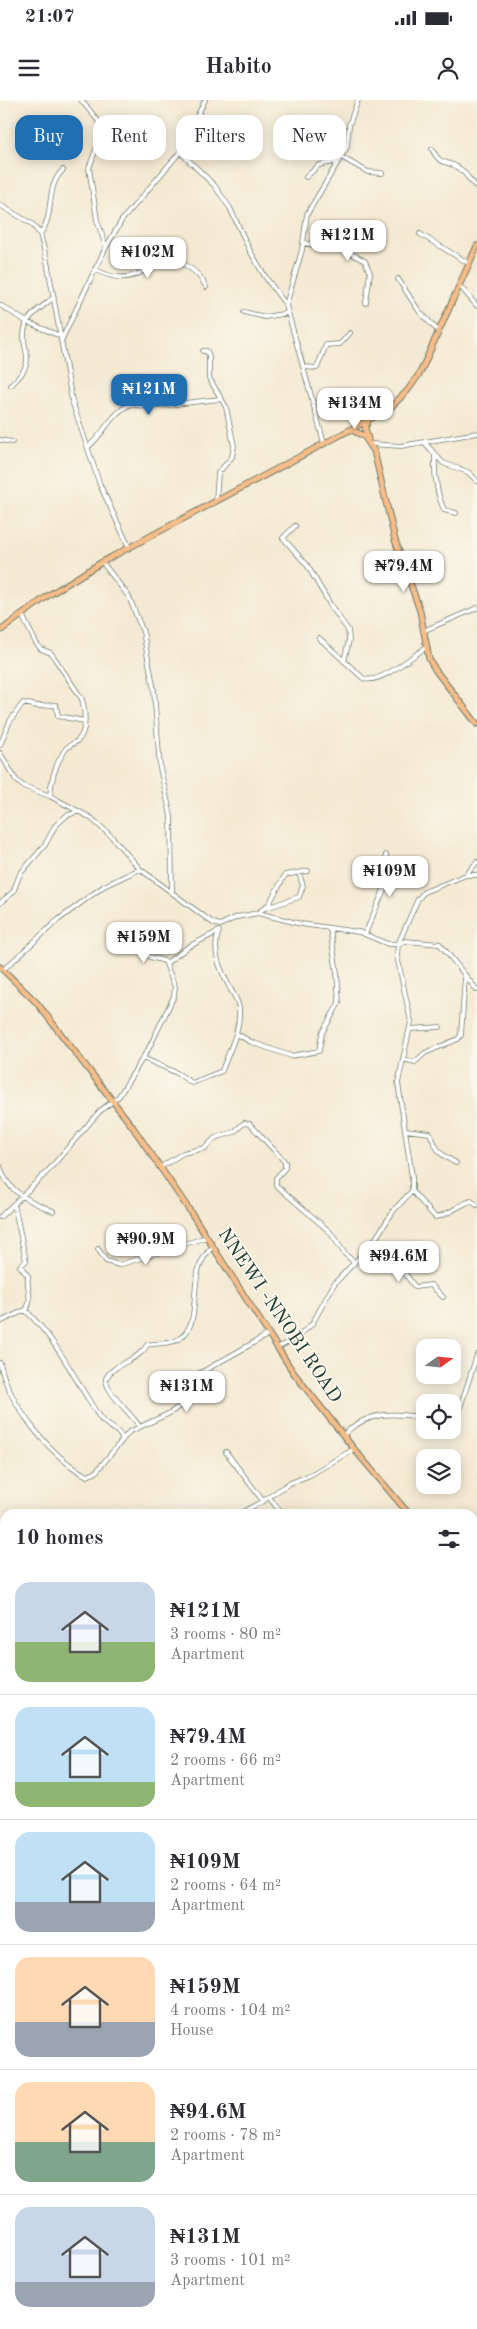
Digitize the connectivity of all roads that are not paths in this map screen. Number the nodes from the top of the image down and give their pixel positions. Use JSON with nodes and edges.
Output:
{"nodes":[{"id":1,"x":81,"y":100,"type":"edge"},
{"id":2,"x":205,"y":100,"type":"edge"},
{"id":3,"x":358,"y":100,"type":"edge"},
{"id":4,"x":198,"y":115,"type":"edge"},
{"id":5,"x":346,"y":148,"type":"edge"},
{"id":6,"x":432,"y":149,"type":"dead end"},
{"id":7,"x":176,"y":157,"type":"edge"},
{"id":8,"x":188,"y":160,"type":"edge"},
{"id":9,"x":336,"y":160,"type":"edge"},
{"id":10,"x":339,"y":160,"type":"edge"},
{"id":11,"x":342,"y":160,"type":"edge"},
{"id":12,"x":63,"y":170,"type":"dead end"},
{"id":13,"x":382,"y":173,"type":"dead end"},
{"id":14,"x":306,"y":177,"type":"dead end"},
{"id":15,"x":477,"y":187,"type":"edge"},
{"id":16,"x":0,"y":205,"type":"edge"},
{"id":17,"x":40,"y":234,"type":"junction"},
{"id":18,"x":420,"y":234,"type":"dead end"},
{"id":19,"x":304,"y":243,"type":"junction"},
{"id":20,"x":477,"y":246,"type":"edge"},
{"id":21,"x":106,"y":247,"type":"junction"},
{"id":22,"x":468,"y":263,"type":"junction"},
{"id":23,"x":95,"y":269,"type":"junction"},
{"id":24,"x":398,"y":279,"type":"dead end"},
{"id":25,"x":459,"y":285,"type":"junction"},
{"id":26,"x":206,"y":287,"type":"dead end"},
{"id":27,"x":54,"y":298,"type":"junction"},
{"id":28,"x":366,"y":303,"type":"dead end"},
{"id":29,"x":0,"y":305,"type":"edge"},
{"id":30,"x":286,"y":305,"type":"junction"},
{"id":31,"x":477,"y":306,"type":"edge"},
{"id":32,"x":244,"y":312,"type":"dead end"},
{"id":33,"x":288,"y":313,"type":"junction"},
{"id":34,"x":27,"y":322,"type":"junction"},
{"id":35,"x":439,"y":332,"type":"junction"},
{"id":36,"x":350,"y":334,"type":"dead end"},
{"id":37,"x":60,"y":336,"type":"junction"},
{"id":38,"x":61,"y":341,"type":"junction"},
{"id":39,"x":203,"y":351,"type":"dead end"},
{"id":40,"x":304,"y":367,"type":"junction"},
{"id":41,"x":12,"y":385,"type":"dead end"},
{"id":42,"x":220,"y":399,"type":"junction"},
{"id":43,"x":368,"y":421,"type":"junction"},
{"id":44,"x":352,"y":430,"type":"junction"},
{"id":45,"x":477,"y":433,"type":"edge"},
{"id":46,"x":0,"y":440,"type":"edge"},
{"id":47,"x":12,"y":442,"type":"dead end"},
{"id":48,"x":369,"y":442,"type":"junction"},
{"id":49,"x":324,"y":443,"type":"junction"},
{"id":50,"x":425,"y":443,"type":"junction"},
{"id":51,"x":88,"y":447,"type":"junction"},
{"id":52,"x":435,"y":455,"type":"junction"},
{"id":53,"x":477,"y":481,"type":"edge"},
{"id":54,"x":216,"y":501,"type":"junction"},
{"id":55,"x":456,"y":513,"type":"dead end"},
{"id":56,"x":296,"y":526,"type":"dead end"},
{"id":57,"x":130,"y":548,"type":"junction"},
{"id":58,"x":102,"y":562,"type":"junction"},
{"id":59,"x":477,"y":608,"type":"edge"},
{"id":60,"x":22,"y":615,"type":"junction"},
{"id":61,"x":0,"y":631,"type":"edge"},
{"id":62,"x":423,"y":631,"type":"junction"},
{"id":63,"x":319,"y":638,"type":"dead end"},
{"id":64,"x":425,"y":648,"type":"junction"},
{"id":65,"x":344,"y":661,"type":"junction"},
{"id":66,"x":84,"y":721,"type":"junction"},
{"id":67,"x":477,"y":724,"type":"edge"},
{"id":68,"x":0,"y":745,"type":"edge"},
{"id":69,"x":0,"y":753,"type":"edge"},
{"id":70,"x":50,"y":796,"type":"junction"},
{"id":71,"x":80,"y":811,"type":"junction"},
{"id":72,"x":386,"y":855,"type":"dead end"},
{"id":73,"x":477,"y":862,"type":"edge"},
{"id":74,"x":140,"y":869,"type":"junction"},
{"id":75,"x":308,"y":871,"type":"dead end"},
{"id":76,"x":299,"y":873,"type":"junction"},
{"id":77,"x":466,"y":875,"type":"junction"},
{"id":78,"x":477,"y":875,"type":"edge"},
{"id":79,"x":172,"y":892,"type":"junction"},
{"id":80,"x":0,"y":903,"type":"edge"},
{"id":81,"x":264,"y":909,"type":"junction"},
{"id":82,"x":258,"y":913,"type":"junction"},
{"id":83,"x":225,"y":924,"type":"junction"},
{"id":84,"x":330,"y":929,"type":"junction"},
{"id":85,"x":219,"y":931,"type":"junction"},
{"id":86,"x":365,"y":934,"type":"junction"},
{"id":87,"x":133,"y":942,"type":"dead end"},
{"id":88,"x":398,"y":944,"type":"junction"},
{"id":89,"x":168,"y":962,"type":"junction"},
{"id":90,"x":2,"y":968,"type":"edge"},
{"id":91,"x":465,"y":977,"type":"junction"},
{"id":92,"x":477,"y":990,"type":"edge"},
{"id":93,"x":440,"y":1027,"type":"dead end"},
{"id":94,"x":411,"y":1030,"type":"junction"},
{"id":95,"x":237,"y":1034,"type":"junction"},
{"id":96,"x":143,"y":1058,"type":"junction"},
{"id":97,"x":403,"y":1059,"type":"junction"},
{"id":98,"x":113,"y":1102,"type":"junction"},
{"id":99,"x":405,"y":1130,"type":"junction"},
{"id":100,"x":456,"y":1163,"type":"dead end"},
{"id":101,"x":0,"y":1166,"type":"edge"},
{"id":102,"x":161,"y":1167,"type":"junction"},
{"id":103,"x":412,"y":1191,"type":"junction"},
{"id":104,"x":21,"y":1198,"type":"junction"},
{"id":105,"x":14,"y":1204,"type":"junction"},
{"id":106,"x":477,"y":1205,"type":"edge"},
{"id":107,"x":53,"y":1211,"type":"dead end"},
{"id":108,"x":0,"y":1216,"type":"edge"},
{"id":109,"x":207,"y":1238,"type":"junction"},
{"id":110,"x":372,"y":1244,"type":"junction"},
{"id":111,"x":213,"y":1247,"type":"junction"},
{"id":112,"x":98,"y":1249,"type":"dead end"},
{"id":113,"x":354,"y":1262,"type":"junction"},
{"id":114,"x":443,"y":1297,"type":"dead end"},
{"id":115,"x":25,"y":1310,"type":"junction"},
{"id":116,"x":0,"y":1322,"type":"edge"},
{"id":117,"x":269,"y":1334,"type":"junction"},
{"id":118,"x":277,"y":1348,"type":"junction"},
{"id":119,"x":477,"y":1355,"type":"edge"},
{"id":120,"x":0,"y":1363,"type":"edge"},
{"id":121,"x":1,"y":1371,"type":"edge"},
{"id":122,"x":461,"y":1406,"type":"edge"},
{"id":123,"x":416,"y":1416,"type":"edge"},
{"id":124,"x":139,"y":1426,"type":"junction"},
{"id":125,"x":343,"y":1436,"type":"junction"},
{"id":126,"x":122,"y":1438,"type":"junction"},
{"id":127,"x":354,"y":1449,"type":"junction"},
{"id":128,"x":226,"y":1452,"type":"dead end"},
{"id":129,"x":269,"y":1497,"type":"junction"},
{"id":130,"x":263,"y":1502,"type":"junction"},
{"id":131,"x":249,"y":1509,"type":"edge"},
{"id":132,"x":278,"y":1509,"type":"edge"},
{"id":133,"x":405,"y":1509,"type":"edge"}],
"edges":[{"from":1,"to":21,"type":"street"},
{"from":2,"to":4,"type":"street"},
{"from":3,"to":5,"type":"street"},
{"from":6,"to":15,"type":"street"},
{"from":7,"to":21,"type":"street"},
{"from":8,"to":30,"type":"street"},
{"from":9,"to":14,"type":"street"},
{"from":10,"to":19,"type":"street"},
{"from":11,"to":13,"type":"street"},
{"from":12,"to":17,"type":"street"},
{"from":16,"to":17,"type":"street"},
{"from":17,"to":27,"type":"street"},
{"from":18,"to":22,"type":"street"},
{"from":19,"to":28,"type":"street"},
{"from":19,"to":30,"type":"street"},
{"from":20,"to":22,"type":"main road"},
{"from":21,"to":23,"type":"street"},
{"from":22,"to":25,"type":"main road"},
{"from":23,"to":26,"type":"street"},
{"from":23,"to":38,"type":"street"},
{"from":24,"to":35,"type":"street"},
{"from":25,"to":31,"type":"street"},
{"from":25,"to":35,"type":"main road"},
{"from":27,"to":34,"type":"street"},
{"from":27,"to":37,"type":"street"},
{"from":29,"to":34,"type":"street"},
{"from":30,"to":33,"type":"street"},
{"from":32,"to":33,"type":"street"},
{"from":33,"to":40,"type":"street"},
{"from":34,"to":37,"type":"street"},
{"from":34,"to":41,"type":"street"},
{"from":35,"to":43,"type":"main road"},
{"from":36,"to":40,"type":"street"},
{"from":37,"to":38,"type":"street"},
{"from":38,"to":51,"type":"street"},
{"from":39,"to":42,"type":"street"},
{"from":40,"to":49,"type":"street"},
{"from":42,"to":51,"type":"street"},
{"from":42,"to":54,"type":"street"},
{"from":43,"to":44,"type":"main road"},
{"from":43,"to":48,"type":"main road"},
{"from":44,"to":48,"type":"main road"},
{"from":44,"to":49,"type":"main road"},
{"from":45,"to":50,"type":"street"},
{"from":46,"to":47,"type":"street"},
{"from":48,"to":50,"type":"street"},
{"from":48,"to":62,"type":"main road"},
{"from":49,"to":54,"type":"main road"},
{"from":50,"to":52,"type":"street"},
{"from":51,"to":57,"type":"street"},
{"from":52,"to":53,"type":"street"},
{"from":52,"to":55,"type":"street"},
{"from":54,"to":57,"type":"main road"},
{"from":56,"to":65,"type":"street"},
{"from":57,"to":58,"type":"main road"},
{"from":58,"to":60,"type":"main road"},
{"from":58,"to":79,"type":"street"},
{"from":59,"to":62,"type":"street"},
{"from":60,"to":61,"type":"main road"},
{"from":60,"to":66,"type":"street"},
{"from":62,"to":64,"type":"main road"},
{"from":63,"to":65,"type":"street"},
{"from":64,"to":65,"type":"street"},
{"from":64,"to":67,"type":"main road"},
{"from":66,"to":68,"type":"street"},
{"from":66,"to":70,"type":"street"},
{"from":69,"to":70,"type":"street"},
{"from":70,"to":71,"type":"street"},
{"from":71,"to":74,"type":"street"},
{"from":71,"to":80,"type":"street"},
{"from":72,"to":86,"type":"street"},
{"from":73,"to":77,"type":"street"},
{"from":74,"to":79,"type":"street"},
{"from":74,"to":90,"type":"street"},
{"from":75,"to":76,"type":"street"},
{"from":76,"to":81,"type":"street"},
{"from":76,"to":81,"type":"street"},
{"from":77,"to":78,"type":"street"},
{"from":77,"to":88,"type":"street"},
{"from":79,"to":83,"type":"street"},
{"from":81,"to":82,"type":"street"},
{"from":82,"to":83,"type":"street"},
{"from":82,"to":84,"type":"street"},
{"from":83,"to":85,"type":"street"},
{"from":84,"to":86,"type":"street"},
{"from":84,"to":95,"type":"street"},
{"from":85,"to":89,"type":"street"},
{"from":85,"to":95,"type":"street"},
{"from":86,"to":88,"type":"street"},
{"from":87,"to":89,"type":"street"},
{"from":88,"to":91,"type":"street"},
{"from":88,"to":94,"type":"street"},
{"from":89,"to":96,"type":"street"},
{"from":90,"to":98,"type":"main road","name":"NNEWI -NNOBI ROAD"},
{"from":91,"to":92,"type":"street"},
{"from":91,"to":97,"type":"street"},
{"from":93,"to":94,"type":"street"},
{"from":94,"to":97,"type":"street"},
{"from":95,"to":96,"type":"street"},
{"from":96,"to":98,"type":"street"},
{"from":97,"to":99,"type":"street"},
{"from":98,"to":102,"type":"main road","name":"NNEWI -NNOBI ROAD"},
{"from":98,"to":104,"type":"street"},
{"from":99,"to":100,"type":"street"},
{"from":99,"to":103,"type":"street"},
{"from":101,"to":104,"type":"street"},
{"from":102,"to":109,"type":"main road","name":"NNEWI -NNOBI ROAD"},
{"from":102,"to":113,"type":"street"},
{"from":103,"to":106,"type":"street"},
{"from":103,"to":110,"type":"street"},
{"from":104,"to":105,"type":"street"},
{"from":104,"to":107,"type":"street"},
{"from":105,"to":108,"type":"street"},
{"from":105,"to":115,"type":"street"},
{"from":109,"to":111,"type":"main road","name":"NNEWI -NNOBI ROAD"},
{"from":109,"to":112,"type":"street"},
{"from":110,"to":113,"type":"street"},
{"from":110,"to":114,"type":"street"},
{"from":111,"to":117,"type":"main road","name":"NNEWI -NNOBI ROAD"},
{"from":111,"to":124,"type":"street"},
{"from":113,"to":118,"type":"street"},
{"from":115,"to":116,"type":"street"},
{"from":115,"to":126,"type":"street"},
{"from":117,"to":118,"type":"main road","name":"NNEWI -NNOBI ROAD"},
{"from":117,"to":124,"type":"street"},
{"from":118,"to":125,"type":"main road","name":"NNEWI -NNOBI ROAD"},
{"from":119,"to":122,"type":"street"},
{"from":120,"to":121,"type":"street"},
{"from":121,"to":126,"type":"street"},
{"from":123,"to":125,"type":"street"},
{"from":124,"to":126,"type":"street"},
{"from":125,"to":127,"type":"main road","name":"NNEWI -NNOBI ROAD"},
{"from":127,"to":129,"type":"street"},
{"from":127,"to":133,"type":"main road","name":"NNEWI -NNOBI ROAD"},
{"from":128,"to":130,"type":"street"},
{"from":129,"to":130,"type":"street"},
{"from":129,"to":132,"type":"street"},
{"from":130,"to":131,"type":"street"}]}
